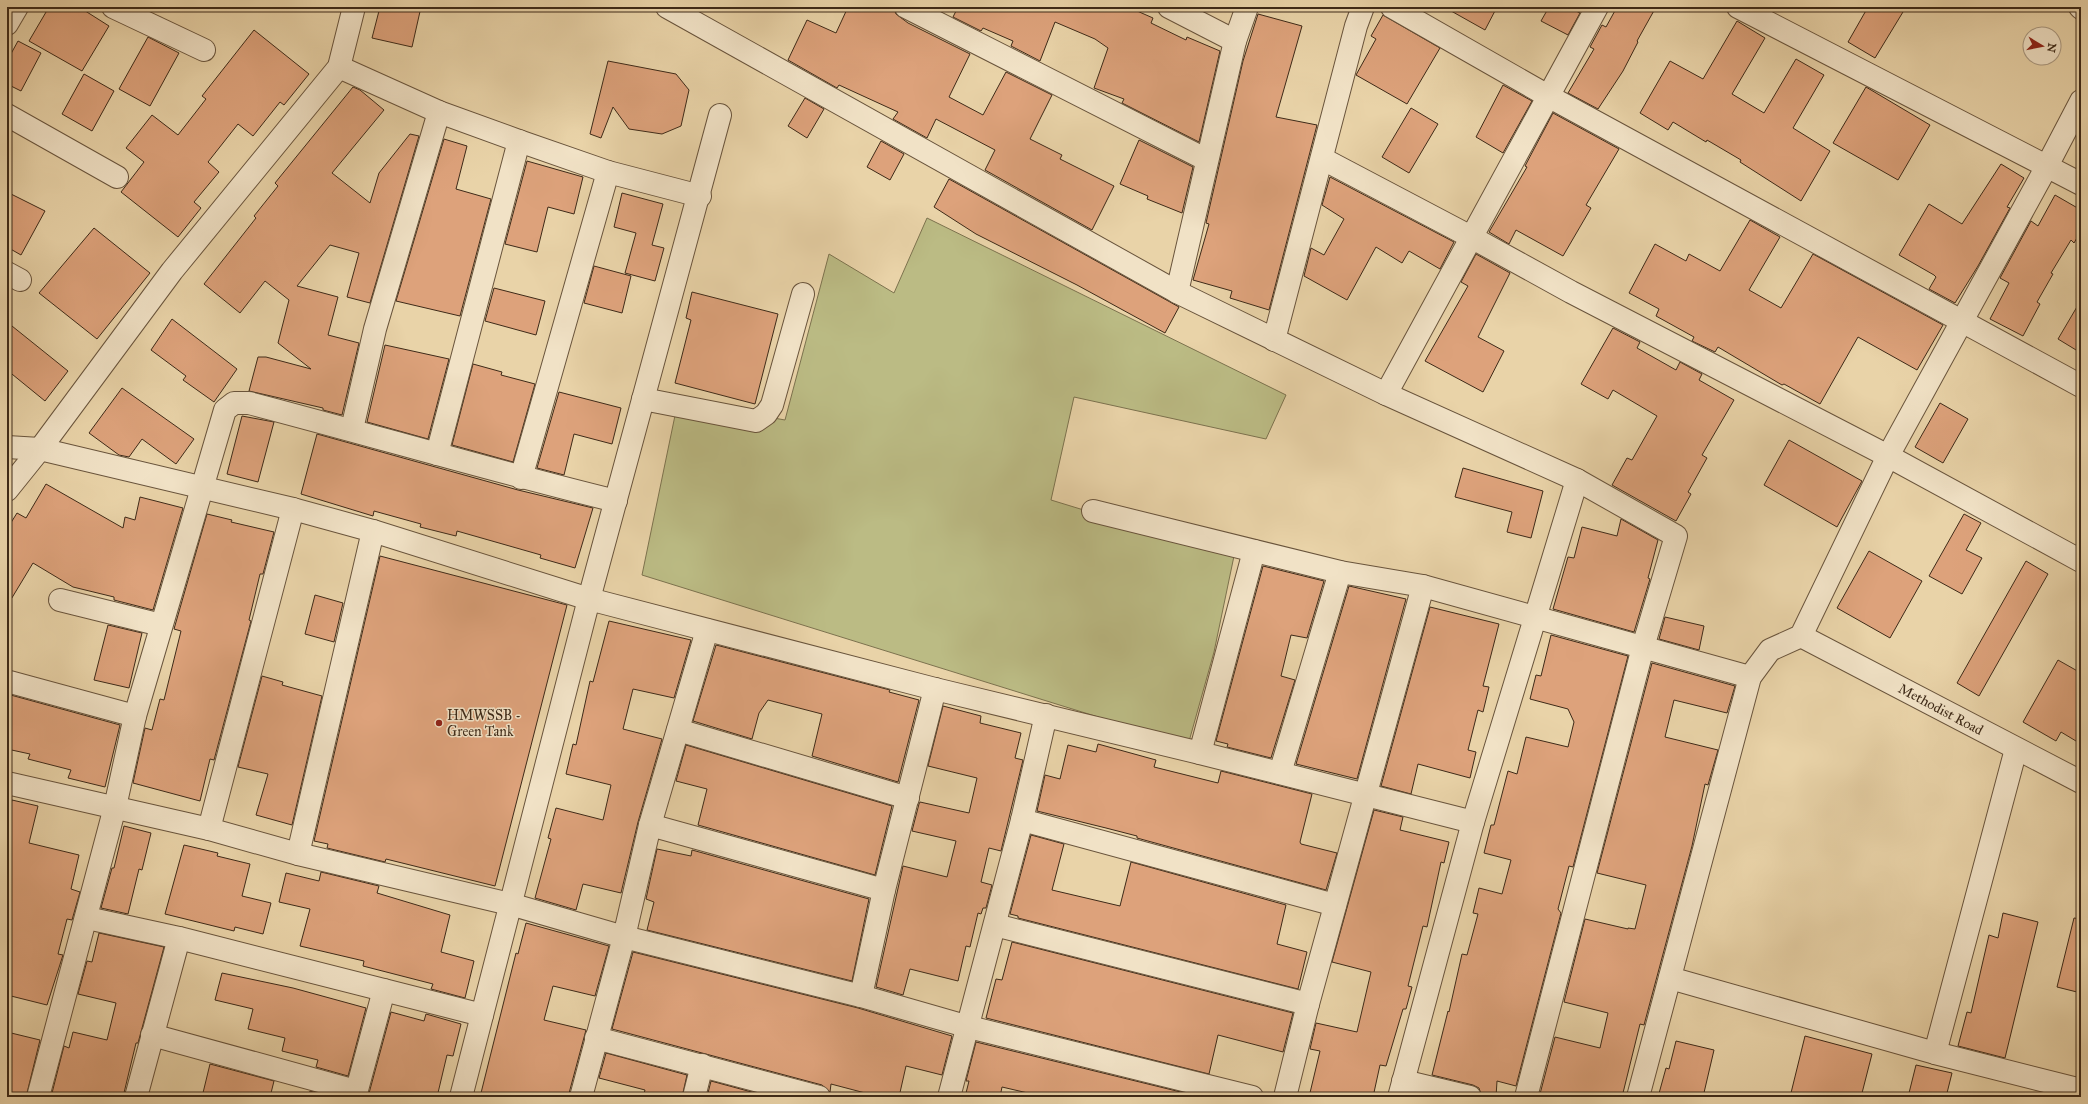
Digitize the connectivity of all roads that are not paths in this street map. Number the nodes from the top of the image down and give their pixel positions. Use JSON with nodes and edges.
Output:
{"nodes":[{"id":1,"x":17,"y":7,"type":"edge"},
{"id":2,"x":113,"y":7,"type":"edge"},
{"id":3,"x":354,"y":7,"type":"edge"},
{"id":4,"x":666,"y":7,"type":"edge"},
{"id":5,"x":906,"y":7,"type":"edge"},
{"id":6,"x":1169,"y":7,"type":"edge"},
{"id":7,"x":1247,"y":7,"type":"edge"},
{"id":8,"x":1363,"y":7,"type":"edge"},
{"id":9,"x":1392,"y":7,"type":"edge"},
{"id":10,"x":1597,"y":7,"type":"edge"},
{"id":11,"x":1738,"y":7,"type":"edge"},
{"id":12,"x":7,"y":24,"type":"edge"},
{"id":13,"x":1235,"y":41,"type":"junction"},
{"id":14,"x":204,"y":50,"type":"dead end"},
{"id":15,"x":339,"y":68,"type":"junction"},
{"id":16,"x":1548,"y":96,"type":"junction"},
{"id":17,"x":2081,"y":101,"type":"edge"},
{"id":18,"x":439,"y":112,"type":"junction"},
{"id":19,"x":7,"y":115,"type":"edge"},
{"id":20,"x":720,"y":115,"type":"dead end"},
{"id":21,"x":519,"y":141,"type":"junction"},
{"id":22,"x":1323,"y":159,"type":"junction"},
{"id":23,"x":1207,"y":160,"type":"junction"},
{"id":24,"x":2048,"y":166,"type":"junction"},
{"id":25,"x":608,"y":172,"type":"junction"},
{"id":26,"x":117,"y":177,"type":"dead end"},
{"id":27,"x":2081,"y":184,"type":"edge"},
{"id":28,"x":700,"y":196,"type":"junction"},
{"id":29,"x":1471,"y":237,"type":"junction"},
{"id":30,"x":1177,"y":292,"type":"junction"},
{"id":31,"x":803,"y":294,"type":"dead end"},
{"id":32,"x":1962,"y":322,"type":"junction"},
{"id":33,"x":1274,"y":340,"type":"junction"},
{"id":34,"x":2081,"y":386,"type":"edge"},
{"id":35,"x":1386,"y":394,"type":"junction"},
{"id":36,"x":643,"y":399,"type":"junction"},
{"id":37,"x":352,"y":429,"type":"junction"},
{"id":38,"x":7,"y":447,"type":"edge"},
{"id":39,"x":40,"y":449,"type":"junction"},
{"id":40,"x":437,"y":454,"type":"junction"},
{"id":41,"x":1888,"y":456,"type":"junction"},
{"id":42,"x":521,"y":478,"type":"junction"},
{"id":43,"x":1577,"y":480,"type":"junction"},
{"id":44,"x":201,"y":488,"type":"junction"},
{"id":45,"x":7,"y":490,"type":"edge"},
{"id":46,"x":616,"y":501,"type":"junction"},
{"id":47,"x":292,"y":509,"type":"junction"},
{"id":48,"x":1093,"y":511,"type":"dead end"},
{"id":49,"x":373,"y":531,"type":"junction"},
{"id":50,"x":1254,"y":551,"type":"junction"},
{"id":51,"x":2081,"y":561,"type":"edge"},
{"id":52,"x":1340,"y":572,"type":"junction"},
{"id":53,"x":1423,"y":586,"type":"junction"},
{"id":54,"x":589,"y":599,"type":"junction"},
{"id":55,"x":60,"y":600,"type":"dead end"},
{"id":56,"x":1537,"y":618,"type":"junction"},
{"id":57,"x":161,"y":626,"type":"junction"},
{"id":58,"x":707,"y":630,"type":"junction"},
{"id":59,"x":1801,"y":636,"type":"junction"},
{"id":60,"x":1642,"y":647,"type":"junction"},
{"id":61,"x":1750,"y":677,"type":"junction"},
{"id":62,"x":10,"y":682,"type":"dead end"},
{"id":63,"x":935,"y":689,"type":"junction"},
{"id":64,"x":1046,"y":715,"type":"junction"},
{"id":65,"x":135,"y":716,"type":"junction"},
{"id":66,"x":678,"y":730,"type":"junction"},
{"id":67,"x":2016,"y":749,"type":"junction"},
{"id":68,"x":1200,"y":753,"type":"junction"},
{"id":69,"x":1280,"y":773,"type":"junction"},
{"id":70,"x":2081,"y":782,"type":"edge"},
{"id":71,"x":7,"y":783,"type":"edge"},
{"id":72,"x":1366,"y":795,"type":"junction"},
{"id":73,"x":908,"y":798,"type":"junction"},
{"id":74,"x":115,"y":808,"type":"junction"},
{"id":75,"x":1022,"y":820,"type":"junction"},
{"id":76,"x":1474,"y":822,"type":"junction"},
{"id":77,"x":650,"y":825,"type":"junction"},
{"id":78,"x":209,"y":829,"type":"junction"},
{"id":79,"x":298,"y":854,"type":"junction"},
{"id":80,"x":884,"y":890,"type":"junction"},
{"id":81,"x":510,"y":904,"type":"junction"},
{"id":82,"x":1335,"y":905,"type":"junction"},
{"id":83,"x":87,"y":918,"type":"junction"},
{"id":84,"x":995,"y":925,"type":"junction"},
{"id":85,"x":624,"y":937,"type":"junction"},
{"id":86,"x":179,"y":938,"type":"junction"},
{"id":87,"x":1670,"y":978,"type":"junction"},
{"id":88,"x":384,"y":990,"type":"junction"},
{"id":89,"x":861,"y":996,"type":"junction"},
{"id":90,"x":1308,"y":1004,"type":"junction"},
{"id":91,"x":482,"y":1015,"type":"junction"},
{"id":92,"x":969,"y":1027,"type":"junction"},
{"id":93,"x":152,"y":1035,"type":"junction"},
{"id":94,"x":596,"y":1038,"type":"junction"},
{"id":95,"x":1935,"y":1053,"type":"junction"},
{"id":96,"x":702,"y":1064,"type":"junction"},
{"id":97,"x":1401,"y":1089,"type":"edge"},
{"id":98,"x":2081,"y":1090,"type":"edge"},
{"id":99,"x":355,"y":1094,"type":"edge"},
{"id":100,"x":807,"y":1095,"type":"edge"},
{"id":101,"x":38,"y":1097,"type":"edge"},
{"id":102,"x":136,"y":1097,"type":"edge"},
{"id":103,"x":461,"y":1097,"type":"edge"},
{"id":104,"x":581,"y":1097,"type":"edge"},
{"id":105,"x":694,"y":1097,"type":"edge"},
{"id":106,"x":949,"y":1097,"type":"edge"},
{"id":107,"x":1252,"y":1097,"type":"edge"},
{"id":108,"x":1285,"y":1097,"type":"edge"},
{"id":109,"x":1470,"y":1097,"type":"edge"},
{"id":110,"x":1526,"y":1097,"type":"edge"},
{"id":111,"x":1638,"y":1097,"type":"edge"}],
"edges":[{"from":1,"to":12,"type":"street"},
{"from":2,"to":14,"type":"street"},
{"from":3,"to":15,"type":"street"},
{"from":4,"to":30,"type":"street"},
{"from":5,"to":23,"type":"street"},
{"from":6,"to":13,"type":"street"},
{"from":7,"to":13,"type":"street"},
{"from":8,"to":22,"type":"street"},
{"from":9,"to":16,"type":"street"},
{"from":10,"to":16,"type":"street"},
{"from":11,"to":24,"type":"street"},
{"from":13,"to":23,"type":"street"},
{"from":15,"to":18,"type":"street"},
{"from":15,"to":39,"type":"street"},
{"from":16,"to":29,"type":"street"},
{"from":16,"to":32,"type":"street"},
{"from":17,"to":24,"type":"street"},
{"from":18,"to":21,"type":"street"},
{"from":18,"to":37,"type":"street"},
{"from":19,"to":26,"type":"street"},
{"from":20,"to":28,"type":"street"},
{"from":21,"to":25,"type":"street"},
{"from":21,"to":40,"type":"street"},
{"from":22,"to":29,"type":"street"},
{"from":22,"to":33,"type":"street"},
{"from":23,"to":30,"type":"street"},
{"from":24,"to":27,"type":"street"},
{"from":24,"to":32,"type":"street"},
{"from":25,"to":28,"type":"street"},
{"from":25,"to":42,"type":"street"},
{"from":28,"to":36,"type":"street"},
{"from":29,"to":35,"type":"street"},
{"from":29,"to":41,"type":"street"},
{"from":30,"to":33,"type":"street"},
{"from":31,"to":36,"type":"street"},
{"from":32,"to":34,"type":"street"},
{"from":32,"to":41,"type":"street"},
{"from":33,"to":35,"type":"street"},
{"from":35,"to":43,"type":"street"},
{"from":36,"to":46,"type":"street"},
{"from":37,"to":40,"type":"street"},
{"from":37,"to":44,"type":"street"},
{"from":38,"to":39,"type":"street"},
{"from":39,"to":44,"type":"street"},
{"from":39,"to":45,"type":"street"},
{"from":40,"to":42,"type":"street"},
{"from":41,"to":51,"type":"street"},
{"from":41,"to":59,"type":"street"},
{"from":42,"to":46,"type":"street"},
{"from":43,"to":56,"type":"street"},
{"from":43,"to":60,"type":"street"},
{"from":44,"to":47,"type":"street"},
{"from":44,"to":57,"type":"street"},
{"from":46,"to":54,"type":"street"},
{"from":47,"to":49,"type":"street"},
{"from":47,"to":78,"type":"street"},
{"from":48,"to":50,"type":"street"},
{"from":49,"to":54,"type":"street"},
{"from":49,"to":79,"type":"street"},
{"from":50,"to":52,"type":"street"},
{"from":50,"to":68,"type":"street"},
{"from":52,"to":53,"type":"street"},
{"from":52,"to":69,"type":"street"},
{"from":53,"to":56,"type":"street"},
{"from":53,"to":72,"type":"street"},
{"from":54,"to":58,"type":"street"},
{"from":54,"to":81,"type":"street"},
{"from":55,"to":57,"type":"street"},
{"from":56,"to":60,"type":"street"},
{"from":56,"to":76,"type":"street"},
{"from":57,"to":65,"type":"street"},
{"from":58,"to":63,"type":"street"},
{"from":58,"to":66,"type":"street"},
{"from":59,"to":61,"type":"street"},
{"from":59,"to":67,"type":"street","name":"Methodist Road"},
{"from":60,"to":61,"type":"street"},
{"from":60,"to":110,"type":"street"},
{"from":61,"to":87,"type":"street"},
{"from":62,"to":65,"type":"street"},
{"from":63,"to":64,"type":"street"},
{"from":63,"to":73,"type":"street"},
{"from":64,"to":68,"type":"street"},
{"from":64,"to":75,"type":"street"},
{"from":65,"to":74,"type":"street"},
{"from":66,"to":73,"type":"street"},
{"from":66,"to":77,"type":"street"},
{"from":67,"to":70,"type":"street","name":"Methodist Road"},
{"from":67,"to":95,"type":"street"},
{"from":68,"to":69,"type":"street"},
{"from":69,"to":72,"type":"street"},
{"from":71,"to":74,"type":"street"},
{"from":72,"to":76,"type":"street"},
{"from":72,"to":82,"type":"street"},
{"from":73,"to":80,"type":"street"},
{"from":74,"to":78,"type":"street"},
{"from":74,"to":83,"type":"street"},
{"from":75,"to":82,"type":"street"},
{"from":75,"to":84,"type":"street"},
{"from":76,"to":97,"type":"street"},
{"from":77,"to":80,"type":"street"},
{"from":77,"to":85,"type":"street"},
{"from":78,"to":79,"type":"street"},
{"from":79,"to":81,"type":"street"},
{"from":80,"to":89,"type":"street"},
{"from":81,"to":85,"type":"street"},
{"from":81,"to":91,"type":"street"},
{"from":82,"to":90,"type":"street"},
{"from":83,"to":86,"type":"street"},
{"from":83,"to":101,"type":"street"},
{"from":84,"to":90,"type":"street"},
{"from":84,"to":92,"type":"street"},
{"from":85,"to":89,"type":"street"},
{"from":85,"to":94,"type":"street"},
{"from":86,"to":88,"type":"street"},
{"from":86,"to":93,"type":"street"},
{"from":87,"to":95,"type":"street"},
{"from":87,"to":111,"type":"street"},
{"from":88,"to":91,"type":"street"},
{"from":88,"to":99,"type":"street"},
{"from":89,"to":92,"type":"street"},
{"from":90,"to":108,"type":"street"},
{"from":91,"to":103,"type":"street"},
{"from":92,"to":106,"type":"street"},
{"from":92,"to":107,"type":"street"},
{"from":93,"to":99,"type":"street"},
{"from":93,"to":102,"type":"street"},
{"from":94,"to":96,"type":"street"},
{"from":94,"to":104,"type":"street"},
{"from":95,"to":98,"type":"street"},
{"from":96,"to":100,"type":"street"},
{"from":96,"to":105,"type":"street"},
{"from":97,"to":109,"type":"street"}]}
